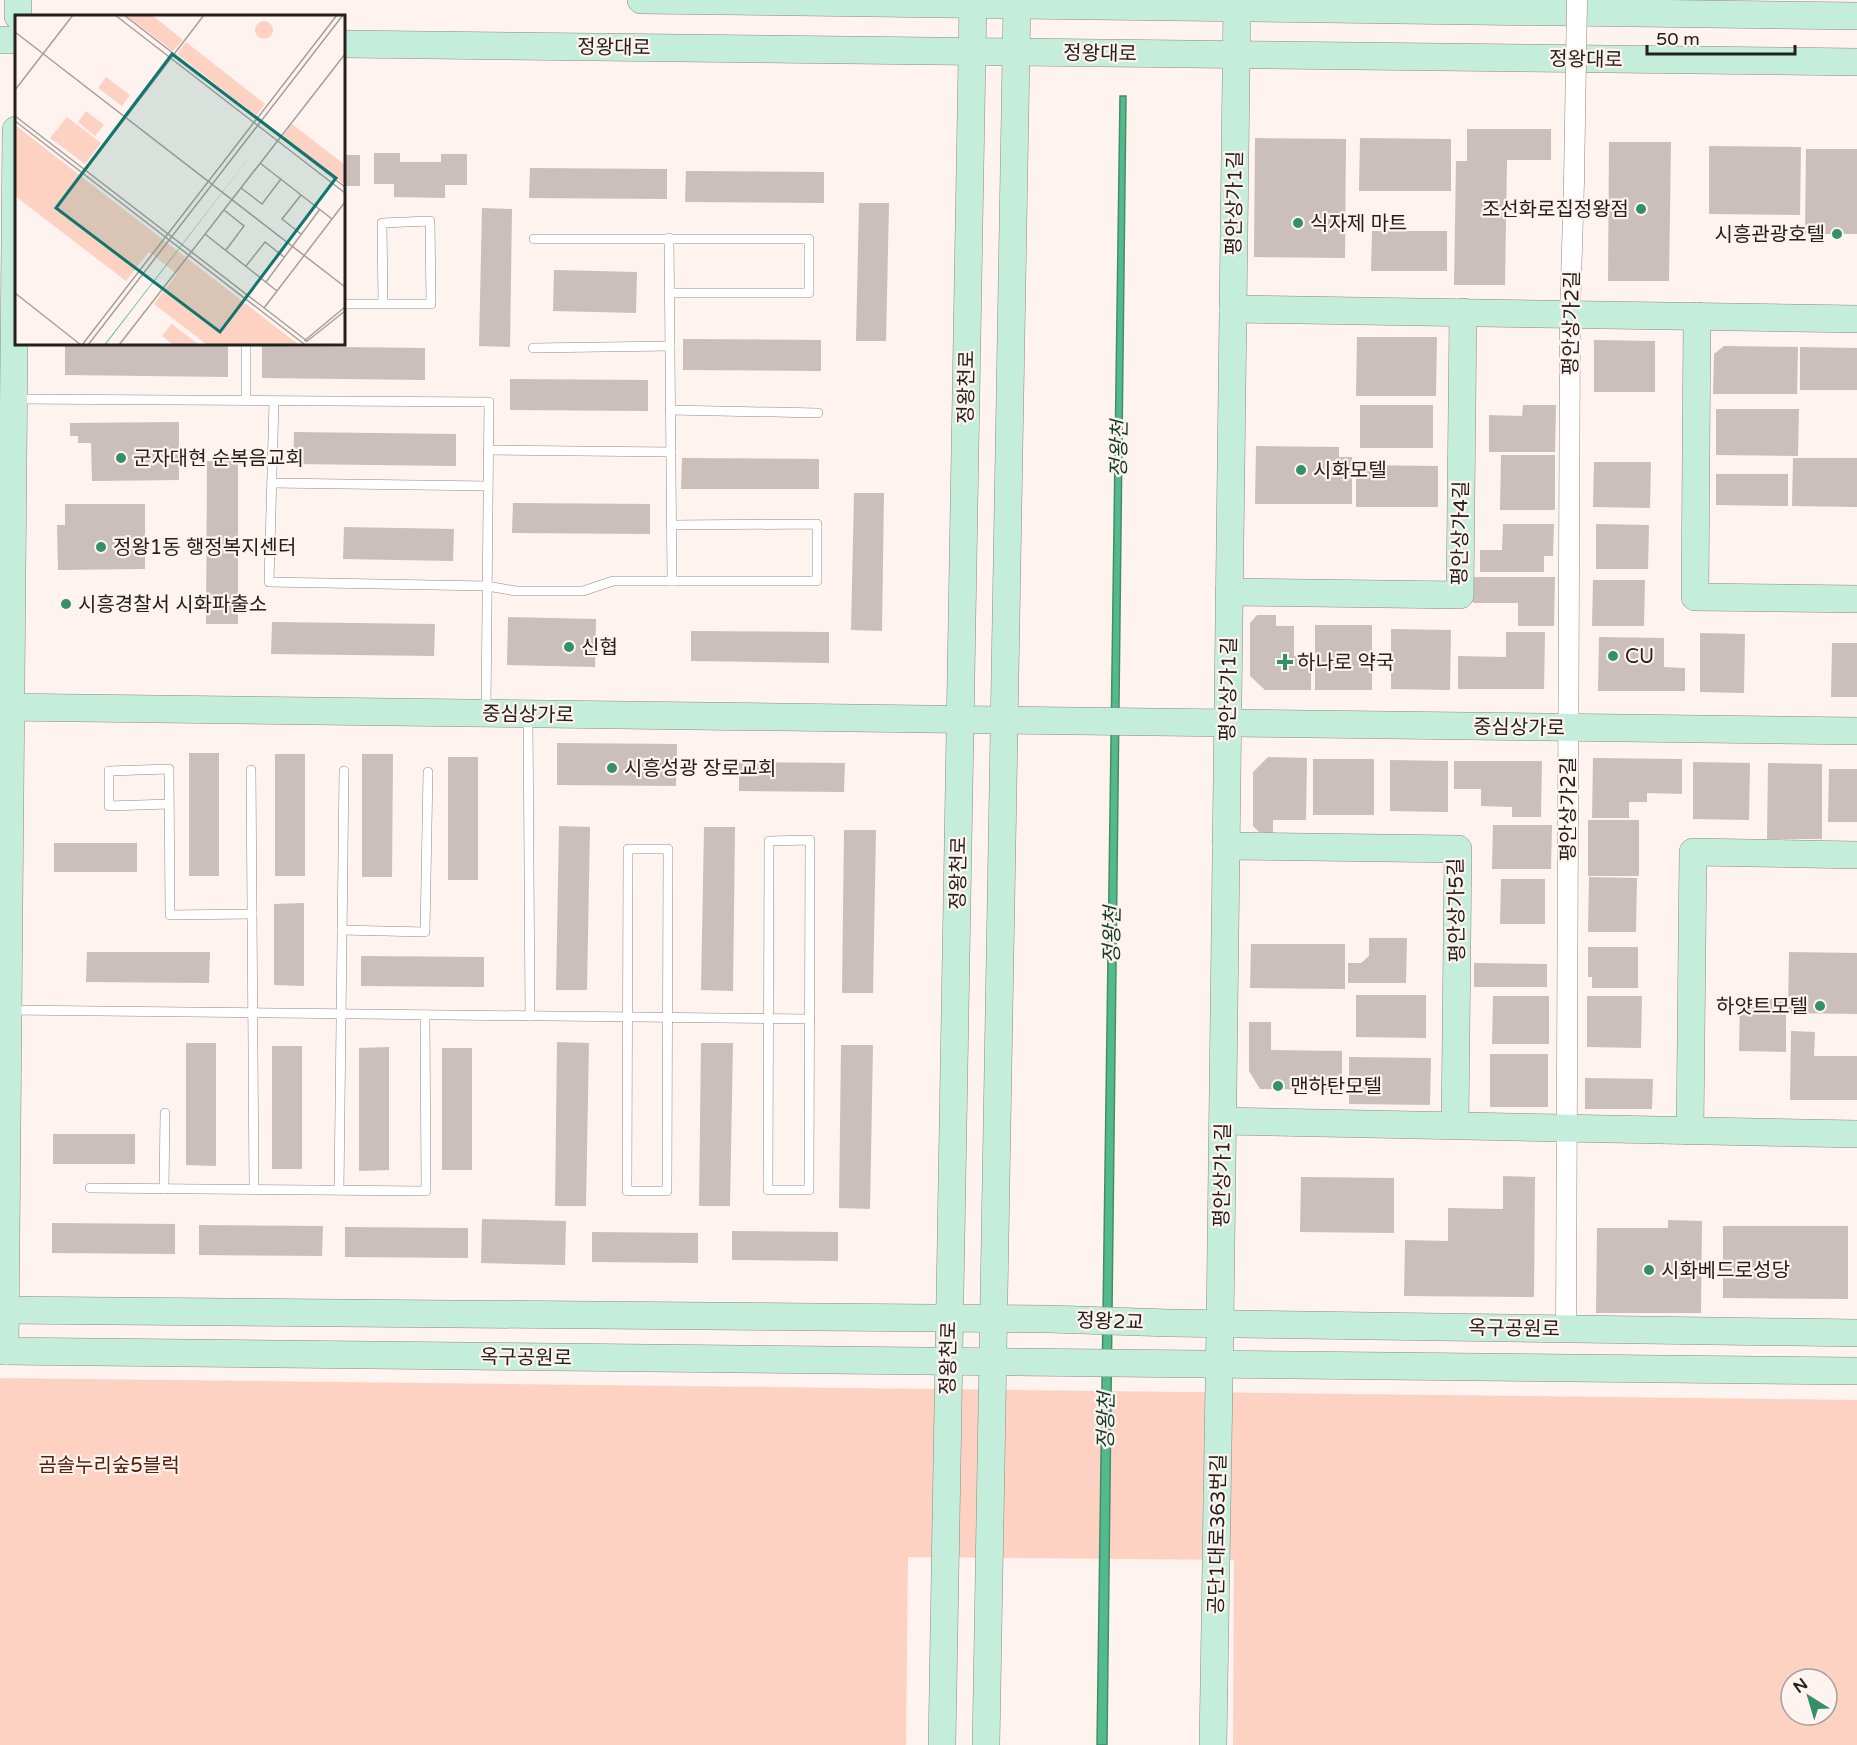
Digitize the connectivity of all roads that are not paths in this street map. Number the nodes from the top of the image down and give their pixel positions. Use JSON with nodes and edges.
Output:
{"nodes":[{"id":1,"x":641,"y":0,"type":"edge"},
{"id":2,"x":1577,"y":0,"type":"edge"},
{"id":3,"x":973,"y":2,"type":"edge"},
{"id":4,"x":1017,"y":2,"type":"edge"},
{"id":5,"x":1237,"y":4,"type":"edge"},
{"id":6,"x":1857,"y":16,"type":"edge"},
{"id":7,"x":345,"y":44,"type":"edge"},
{"id":8,"x":972,"y":52,"type":"junction"},
{"id":9,"x":1017,"y":52,"type":"junction"},
{"id":10,"x":1236,"y":55,"type":"junction"},
{"id":11,"x":1857,"y":62,"type":"edge"},
{"id":12,"x":15,"y":151,"type":"edge"},
{"id":13,"x":12,"y":215,"type":"edge"},
{"id":14,"x":669,"y":238,"type":"junction"},
{"id":15,"x":534,"y":239,"type":"dead end"},
{"id":16,"x":670,"y":293,"type":"junction"},
{"id":17,"x":345,"y":304,"type":"edge"},
{"id":18,"x":383,"y":304,"type":"junction"},
{"id":19,"x":1233,"y":309,"type":"junction"},
{"id":20,"x":1463,"y":312,"type":"junction"},
{"id":21,"x":1570,"y":314,"type":"junction"},
{"id":22,"x":1697,"y":316,"type":"junction"},
{"id":23,"x":1857,"y":318,"type":"edge"},
{"id":24,"x":246,"y":345,"type":"edge"},
{"id":25,"x":670,"y":346,"type":"junction"},
{"id":26,"x":533,"y":348,"type":"dead end"},
{"id":27,"x":14,"y":399,"type":"junction"},
{"id":28,"x":246,"y":401,"type":"junction"},
{"id":29,"x":274,"y":401,"type":"junction"},
{"id":30,"x":670,"y":410,"type":"junction"},
{"id":31,"x":818,"y":412,"type":"dead end"},
{"id":32,"x":488,"y":450,"type":"junction"},
{"id":33,"x":671,"y":452,"type":"junction"},
{"id":34,"x":272,"y":483,"type":"junction"},
{"id":35,"x":488,"y":486,"type":"junction"},
{"id":36,"x":671,"y":525,"type":"junction"},
{"id":37,"x":672,"y":582,"type":"junction"},
{"id":38,"x":487,"y":586,"type":"junction"},
{"id":39,"x":1229,"y":592,"type":"junction"},
{"id":40,"x":1857,"y":599,"type":"edge"},
{"id":41,"x":5,"y":707,"type":"edge"},
{"id":42,"x":486,"y":713,"type":"junction"},
{"id":43,"x":528,"y":714,"type":"junction"},
{"id":44,"x":961,"y":719,"type":"junction"},
{"id":45,"x":1005,"y":720,"type":"junction"},
{"id":46,"x":1228,"y":723,"type":"junction"},
{"id":47,"x":1569,"y":727,"type":"junction"},
{"id":48,"x":1857,"y":731,"type":"edge"},
{"id":49,"x":251,"y":770,"type":"dead end"},
{"id":50,"x":344,"y":771,"type":"dead end"},
{"id":51,"x":428,"y":772,"type":"dead end"},
{"id":52,"x":169,"y":804,"type":"junction"},
{"id":53,"x":1226,"y":846,"type":"junction"},
{"id":54,"x":1857,"y":855,"type":"edge"},
{"id":55,"x":252,"y":914,"type":"junction"},
{"id":56,"x":342,"y":930,"type":"junction"},
{"id":57,"x":7,"y":1010,"type":"junction"},
{"id":58,"x":253,"y":1013,"type":"junction"},
{"id":59,"x":341,"y":1014,"type":"junction"},
{"id":60,"x":425,"y":1015,"type":"junction"},
{"id":61,"x":530,"y":1016,"type":"junction"},
{"id":62,"x":628,"y":1017,"type":"junction"},
{"id":63,"x":667,"y":1018,"type":"junction"},
{"id":64,"x":769,"y":1019,"type":"junction"},
{"id":65,"x":810,"y":1019,"type":"junction"},
{"id":66,"x":165,"y":1113,"type":"dead end"},
{"id":67,"x":1223,"y":1121,"type":"junction"},
{"id":68,"x":1455,"y":1126,"type":"junction"},
{"id":69,"x":1567,"y":1128,"type":"junction"},
{"id":70,"x":1690,"y":1131,"type":"junction"},
{"id":71,"x":1857,"y":1134,"type":"edge"},
{"id":72,"x":90,"y":1188,"type":"dead end"},
{"id":73,"x":164,"y":1189,"type":"junction"},
{"id":74,"x":254,"y":1190,"type":"junction"},
{"id":75,"x":339,"y":1190,"type":"junction"},
{"id":76,"x":2,"y":1310,"type":"edge"},
{"id":77,"x":948,"y":1318,"type":"junction"},
{"id":78,"x":993,"y":1319,"type":"junction"},
{"id":79,"x":1170,"y":1323,"type":"joint"},
{"id":80,"x":1220,"y":1324,"type":"junction"},
{"id":81,"x":1566,"y":1329,"type":"junction"},
{"id":82,"x":1857,"y":1333,"type":"edge"},
{"id":83,"x":2,"y":1351,"type":"edge"},
{"id":84,"x":948,"y":1362,"type":"junction"},
{"id":85,"x":992,"y":1362,"type":"junction"},
{"id":86,"x":1220,"y":1365,"type":"junction"},
{"id":87,"x":1857,"y":1371,"type":"edge"},
{"id":88,"x":942,"y":1745,"type":"edge"},
{"id":89,"x":986,"y":1745,"type":"edge"},
{"id":90,"x":1213,"y":1745,"type":"edge"}],
"edges":[{"from":1,"to":3,"type":"street"},
{"from":2,"to":21,"type":"street","name":"평안상가2길","bridge":true},
{"from":3,"to":4,"type":"street"},
{"from":3,"to":8,"type":"street","name":"정왕천로"},
{"from":4,"to":5,"type":"street"},
{"from":4,"to":9,"type":"street"},
{"from":5,"to":6,"type":"street"},
{"from":5,"to":10,"type":"street","name":"평안상가1길"},
{"from":7,"to":8,"type":"street","name":"정왕대로"},
{"from":8,"to":9,"type":"street","name":"정왕대로"},
{"from":8,"to":44,"type":"street","name":"정왕천로"},
{"from":9,"to":10,"type":"street","name":"정왕대로"},
{"from":9,"to":45,"type":"street"},
{"from":10,"to":11,"type":"street","name":"정왕대로"},
{"from":10,"to":19,"type":"street","name":"평안상가1길"},
{"from":12,"to":13,"type":"street"},
{"from":13,"to":27,"type":"street"},
{"from":14,"to":15,"type":"lane"},
{"from":14,"to":16,"type":"lane"},
{"from":14,"to":16,"type":"lane"},
{"from":16,"to":25,"type":"lane"},
{"from":17,"to":18,"type":"lane"},
{"from":18,"to":18,"type":"lane"},
{"from":19,"to":20,"type":"street"},
{"from":19,"to":39,"type":"street","name":"평안상가1길"},
{"from":20,"to":21,"type":"street"},
{"from":20,"to":39,"type":"street","name":"평안상가4길"},
{"from":21,"to":22,"type":"street"},
{"from":21,"to":47,"type":"street","name":"평안상가2길"},
{"from":22,"to":23,"type":"street"},
{"from":22,"to":40,"type":"street"},
{"from":24,"to":28,"type":"lane"},
{"from":25,"to":26,"type":"lane"},
{"from":25,"to":30,"type":"lane"},
{"from":27,"to":28,"type":"lane"},
{"from":27,"to":41,"type":"street"},
{"from":28,"to":29,"type":"lane"},
{"from":29,"to":32,"type":"lane"},
{"from":29,"to":34,"type":"lane"},
{"from":30,"to":31,"type":"lane"},
{"from":30,"to":33,"type":"lane"},
{"from":32,"to":33,"type":"lane"},
{"from":32,"to":35,"type":"lane"},
{"from":33,"to":36,"type":"lane"},
{"from":34,"to":35,"type":"lane"},
{"from":34,"to":38,"type":"lane"},
{"from":35,"to":38,"type":"lane"},
{"from":36,"to":37,"type":"lane"},
{"from":36,"to":37,"type":"lane"},
{"from":37,"to":38,"type":"lane"},
{"from":38,"to":42,"type":"lane"},
{"from":39,"to":46,"type":"street","name":"평안상가1길"},
{"from":41,"to":42,"type":"street","name":"중심상가로"},
{"from":41,"to":57,"type":"street"},
{"from":42,"to":43,"type":"street","name":"중심상가로"},
{"from":43,"to":44,"type":"street","name":"중심상가로"},
{"from":43,"to":61,"type":"lane"},
{"from":44,"to":45,"type":"street","name":"중심상가로"},
{"from":44,"to":77,"type":"street","name":"정왕천로"},
{"from":45,"to":46,"type":"street","name":"중심상가로"},
{"from":45,"to":78,"type":"street"},
{"from":46,"to":47,"type":"street","name":"중심상가로"},
{"from":46,"to":53,"type":"street","name":"평안상가1길"},
{"from":47,"to":48,"type":"street","name":"중심상가로"},
{"from":47,"to":69,"type":"street","name":"평안상가2길"},
{"from":49,"to":55,"type":"lane"},
{"from":50,"to":56,"type":"lane"},
{"from":51,"to":56,"type":"lane"},
{"from":52,"to":52,"type":"lane"},
{"from":52,"to":55,"type":"lane"},
{"from":53,"to":67,"type":"street","name":"평안상가1길"},
{"from":53,"to":68,"type":"street","name":"평안상가5길"},
{"from":54,"to":70,"type":"street"},
{"from":55,"to":58,"type":"lane"},
{"from":56,"to":59,"type":"lane"},
{"from":57,"to":58,"type":"lane"},
{"from":57,"to":76,"type":"street"},
{"from":58,"to":59,"type":"lane"},
{"from":58,"to":74,"type":"lane"},
{"from":59,"to":60,"type":"lane"},
{"from":59,"to":75,"type":"lane"},
{"from":60,"to":61,"type":"lane"},
{"from":60,"to":75,"type":"lane"},
{"from":61,"to":62,"type":"lane"},
{"from":62,"to":63,"type":"lane"},
{"from":62,"to":63,"type":"lane"},
{"from":62,"to":63,"type":"lane"},
{"from":63,"to":64,"type":"lane"},
{"from":64,"to":65,"type":"lane"},
{"from":64,"to":65,"type":"lane"},
{"from":64,"to":65,"type":"lane"},
{"from":66,"to":73,"type":"lane"},
{"from":67,"to":68,"type":"street"},
{"from":67,"to":80,"type":"street","name":"평안상가1길"},
{"from":68,"to":69,"type":"street"},
{"from":69,"to":70,"type":"street"},
{"from":69,"to":81,"type":"street","name":"평안상가2길"},
{"from":70,"to":71,"type":"street"},
{"from":72,"to":73,"type":"lane"},
{"from":73,"to":74,"type":"lane"},
{"from":74,"to":75,"type":"lane"},
{"from":76,"to":77,"type":"street"},
{"from":76,"to":83,"type":"street"},
{"from":77,"to":78,"type":"street"},
{"from":77,"to":84,"type":"street","name":"정왕천로"},
{"from":78,"to":79,"type":"street","name":"정왕2교"},
{"from":78,"to":85,"type":"street"},
{"from":79,"to":80,"type":"street","name":"옥구공원로"},
{"from":80,"to":81,"type":"street","name":"옥구공원로"},
{"from":80,"to":86,"type":"street","name":"공단1대로363번길"},
{"from":81,"to":82,"type":"street","name":"옥구공원로"},
{"from":83,"to":84,"type":"street","name":"옥구공원로"},
{"from":84,"to":85,"type":"street","name":"옥구공원로"},
{"from":84,"to":88,"type":"street","name":"정왕천로"},
{"from":85,"to":86,"type":"street","name":"옥구공원로"},
{"from":85,"to":89,"type":"street"},
{"from":86,"to":87,"type":"street","name":"옥구공원로"},
{"from":86,"to":90,"type":"street","name":"공단1대로363번길"}]}
